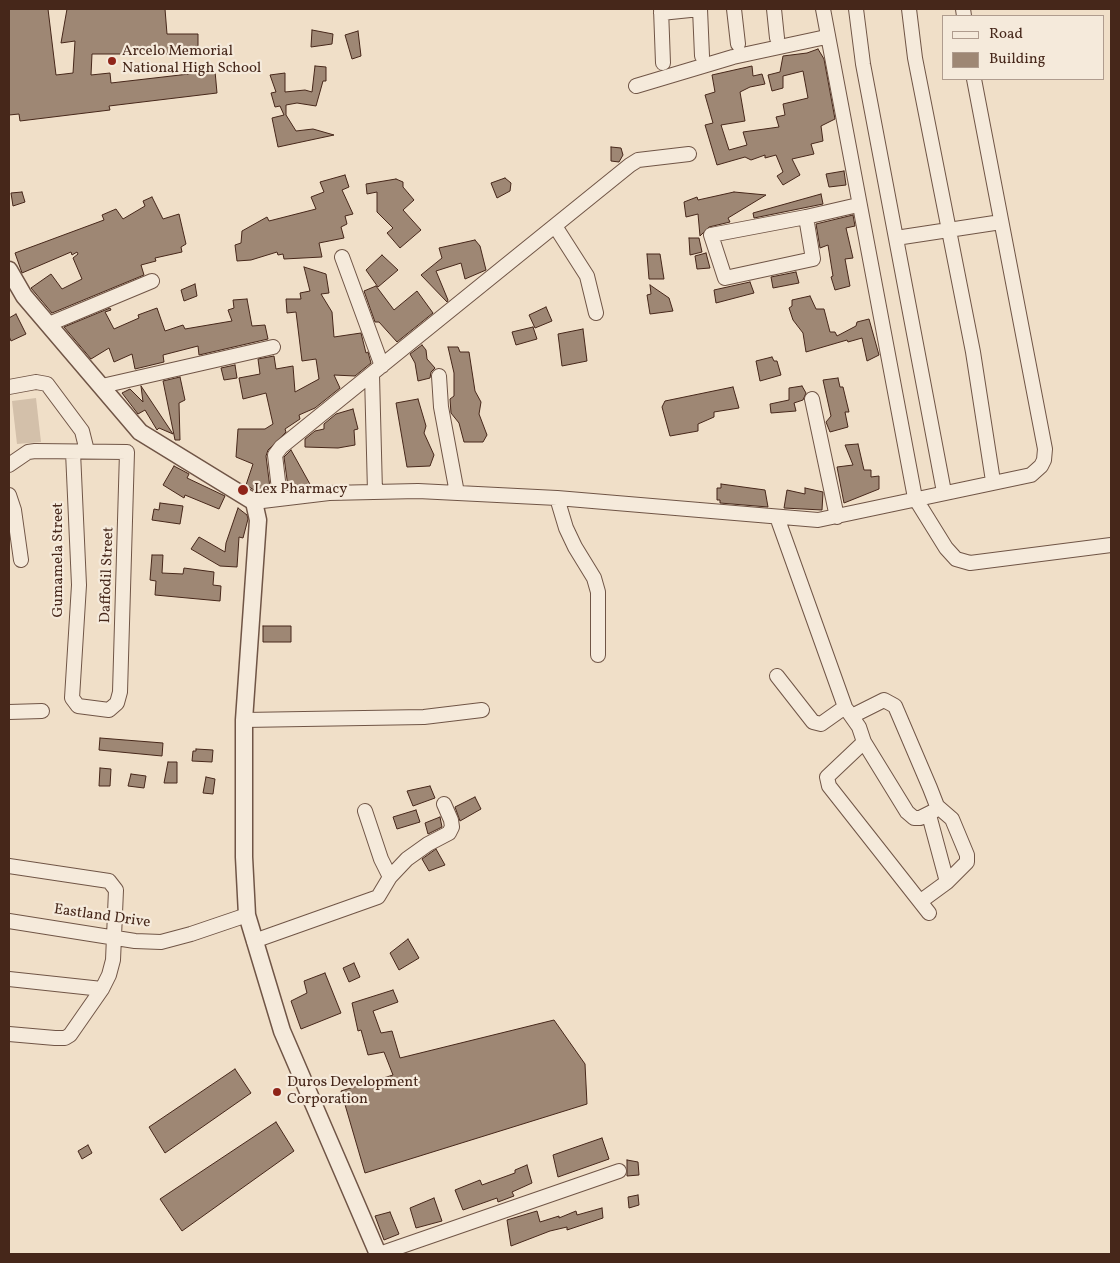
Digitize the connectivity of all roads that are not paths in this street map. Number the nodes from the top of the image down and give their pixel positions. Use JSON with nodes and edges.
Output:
{"nodes":[{"id":1,"x":700,"y":9,"type":"edge"},
{"id":2,"x":734,"y":9,"type":"edge"},
{"id":3,"x":774,"y":9,"type":"edge"},
{"id":4,"x":823,"y":9,"type":"edge"},
{"id":5,"x":856,"y":9,"type":"edge"},
{"id":6,"x":909,"y":9,"type":"edge"},
{"id":7,"x":661,"y":11,"type":"edge"},
{"id":8,"x":826,"y":37,"type":"junction"},
{"id":9,"x":777,"y":38,"type":"dead end"},
{"id":10,"x":738,"y":44,"type":"dead end"},
{"id":11,"x":702,"y":56,"type":"dead end"},
{"id":12,"x":663,"y":64,"type":"dead end"},
{"id":13,"x":974,"y":80,"type":"edge"},
{"id":14,"x":636,"y":86,"type":"dead end"},
{"id":15,"x":688,"y":154,"type":"dead end"},
{"id":16,"x":858,"y":205,"type":"junction"},
{"id":17,"x":806,"y":217,"type":"junction"},
{"id":18,"x":1001,"y":222,"type":"junction"},
{"id":19,"x":556,"y":226,"type":"junction"},
{"id":20,"x":949,"y":230,"type":"junction"},
{"id":21,"x":896,"y":238,"type":"junction"},
{"id":22,"x":342,"y":257,"type":"dead end"},
{"id":23,"x":9,"y":270,"type":"edge"},
{"id":24,"x":152,"y":281,"type":"dead end"},
{"id":25,"x":596,"y":313,"type":"dead end"},
{"id":26,"x":48,"y":324,"type":"junction"},
{"id":27,"x":273,"y":347,"type":"dead end"},
{"id":28,"x":377,"y":370,"type":"junction"},
{"id":29,"x":439,"y":376,"type":"dead end"},
{"id":30,"x":102,"y":386,"type":"junction"},
{"id":31,"x":9,"y":387,"type":"edge"},
{"id":32,"x":812,"y":399,"type":"dead end"},
{"id":33,"x":140,"y":432,"type":"junction"},
{"id":34,"x":80,"y":452,"type":"junction"},
{"id":35,"x":127,"y":452,"type":"junction"},
{"id":36,"x":9,"y":465,"type":"edge"},
{"id":37,"x":993,"y":481,"type":"junction"},
{"id":38,"x":374,"y":492,"type":"junction"},
{"id":39,"x":944,"y":492,"type":"junction"},
{"id":40,"x":457,"y":493,"type":"junction"},
{"id":41,"x":9,"y":495,"type":"edge"},
{"id":42,"x":280,"y":498,"type":"junction"},
{"id":43,"x":557,"y":498,"type":"junction"},
{"id":44,"x":915,"y":498,"type":"junction"},
{"id":45,"x":254,"y":502,"type":"junction"},
{"id":46,"x":777,"y":517,"type":"junction"},
{"id":47,"x":836,"y":517,"type":"junction"},
{"id":48,"x":1111,"y":545,"type":"edge"},
{"id":49,"x":21,"y":560,"type":"dead end"},
{"id":50,"x":598,"y":655,"type":"dead end"},
{"id":51,"x":777,"y":676,"type":"dead end"},
{"id":52,"x":119,"y":699,"type":"joint"},
{"id":53,"x":482,"y":710,"type":"dead end"},
{"id":54,"x":42,"y":711,"type":"dead end"},
{"id":55,"x":849,"y":712,"type":"junction"},
{"id":56,"x":9,"y":714,"type":"edge"},
{"id":57,"x":244,"y":720,"type":"junction"},
{"id":58,"x":864,"y":742,"type":"junction"},
{"id":59,"x":444,"y":804,"type":"dead end"},
{"id":60,"x":933,"y":810,"type":"junction"},
{"id":61,"x":366,"y":811,"type":"dead end"},
{"id":62,"x":9,"y":866,"type":"edge"},
{"id":63,"x":390,"y":877,"type":"junction"},
{"id":64,"x":947,"y":882,"type":"junction"},
{"id":65,"x":247,"y":915,"type":"junction"},
{"id":66,"x":9,"y":921,"type":"edge"},
{"id":67,"x":114,"y":938,"type":"junction"},
{"id":68,"x":254,"y":941,"type":"junction"},
{"id":69,"x":9,"y":979,"type":"edge"},
{"id":70,"x":102,"y":989,"type":"junction"},
{"id":71,"x":9,"y":1034,"type":"edge"},
{"id":72,"x":619,"y":1170,"type":"dead end"},
{"id":73,"x":378,"y":1254,"type":"edge"}],
"edges":[{"from":1,"to":7,"type":"street"},
{"from":1,"to":11,"type":"street"},
{"from":2,"to":10,"type":"street"},
{"from":3,"to":9,"type":"street"},
{"from":4,"to":8,"type":"street"},
{"from":5,"to":21,"type":"street"},
{"from":6,"to":20,"type":"street"},
{"from":7,"to":12,"type":"street"},
{"from":8,"to":14,"type":"street"},
{"from":8,"to":16,"type":"street"},
{"from":13,"to":18,"type":"street"},
{"from":15,"to":19,"type":"street"},
{"from":16,"to":17,"type":"street"},
{"from":16,"to":44,"type":"street"},
{"from":17,"to":17,"type":"street"},
{"from":18,"to":20,"type":"street"},
{"from":18,"to":37,"type":"street"},
{"from":19,"to":25,"type":"street"},
{"from":19,"to":28,"type":"street"},
{"from":20,"to":21,"type":"street"},
{"from":20,"to":37,"type":"street"},
{"from":21,"to":39,"type":"street"},
{"from":22,"to":28,"type":"street"},
{"from":23,"to":26,"type":"street"},
{"from":24,"to":26,"type":"street"},
{"from":26,"to":30,"type":"street"},
{"from":27,"to":30,"type":"street"},
{"from":28,"to":38,"type":"street"},
{"from":28,"to":42,"type":"street"},
{"from":29,"to":40,"type":"street"},
{"from":30,"to":33,"type":"street"},
{"from":31,"to":34,"type":"street","name":"Gumamela Street"},
{"from":32,"to":47,"type":"street"},
{"from":33,"to":35,"type":"street"},
{"from":33,"to":45,"type":"street"},
{"from":34,"to":35,"type":"street"},
{"from":34,"to":36,"type":"street"},
{"from":34,"to":52,"type":"street","name":"Gumamela Street"},
{"from":35,"to":52,"type":"street","name":"Daffodil Street"},
{"from":37,"to":39,"type":"street"},
{"from":38,"to":40,"type":"street"},
{"from":38,"to":42,"type":"street"},
{"from":39,"to":44,"type":"street"},
{"from":40,"to":43,"type":"street"},
{"from":41,"to":49,"type":"street"},
{"from":42,"to":45,"type":"street"},
{"from":43,"to":46,"type":"street"},
{"from":43,"to":50,"type":"street"},
{"from":44,"to":47,"type":"street"},
{"from":44,"to":48,"type":"street"},
{"from":45,"to":57,"type":"street"},
{"from":46,"to":47,"type":"street"},
{"from":46,"to":55,"type":"street"},
{"from":51,"to":55,"type":"street"},
{"from":53,"to":57,"type":"street"},
{"from":54,"to":56,"type":"street"},
{"from":55,"to":58,"type":"street"},
{"from":55,"to":60,"type":"street"},
{"from":57,"to":65,"type":"street"},
{"from":58,"to":60,"type":"street"},
{"from":58,"to":64,"type":"street"},
{"from":59,"to":63,"type":"street"},
{"from":60,"to":64,"type":"street"},
{"from":60,"to":64,"type":"street"},
{"from":61,"to":63,"type":"street"},
{"from":62,"to":67,"type":"street"},
{"from":63,"to":68,"type":"street"},
{"from":65,"to":67,"type":"street","name":"Eastland Drive"},
{"from":65,"to":68,"type":"street"},
{"from":66,"to":67,"type":"street","name":"Eastland Drive"},
{"from":67,"to":70,"type":"street"},
{"from":68,"to":73,"type":"street"},
{"from":69,"to":70,"type":"street"},
{"from":70,"to":71,"type":"street"},
{"from":72,"to":73,"type":"street"}]}
